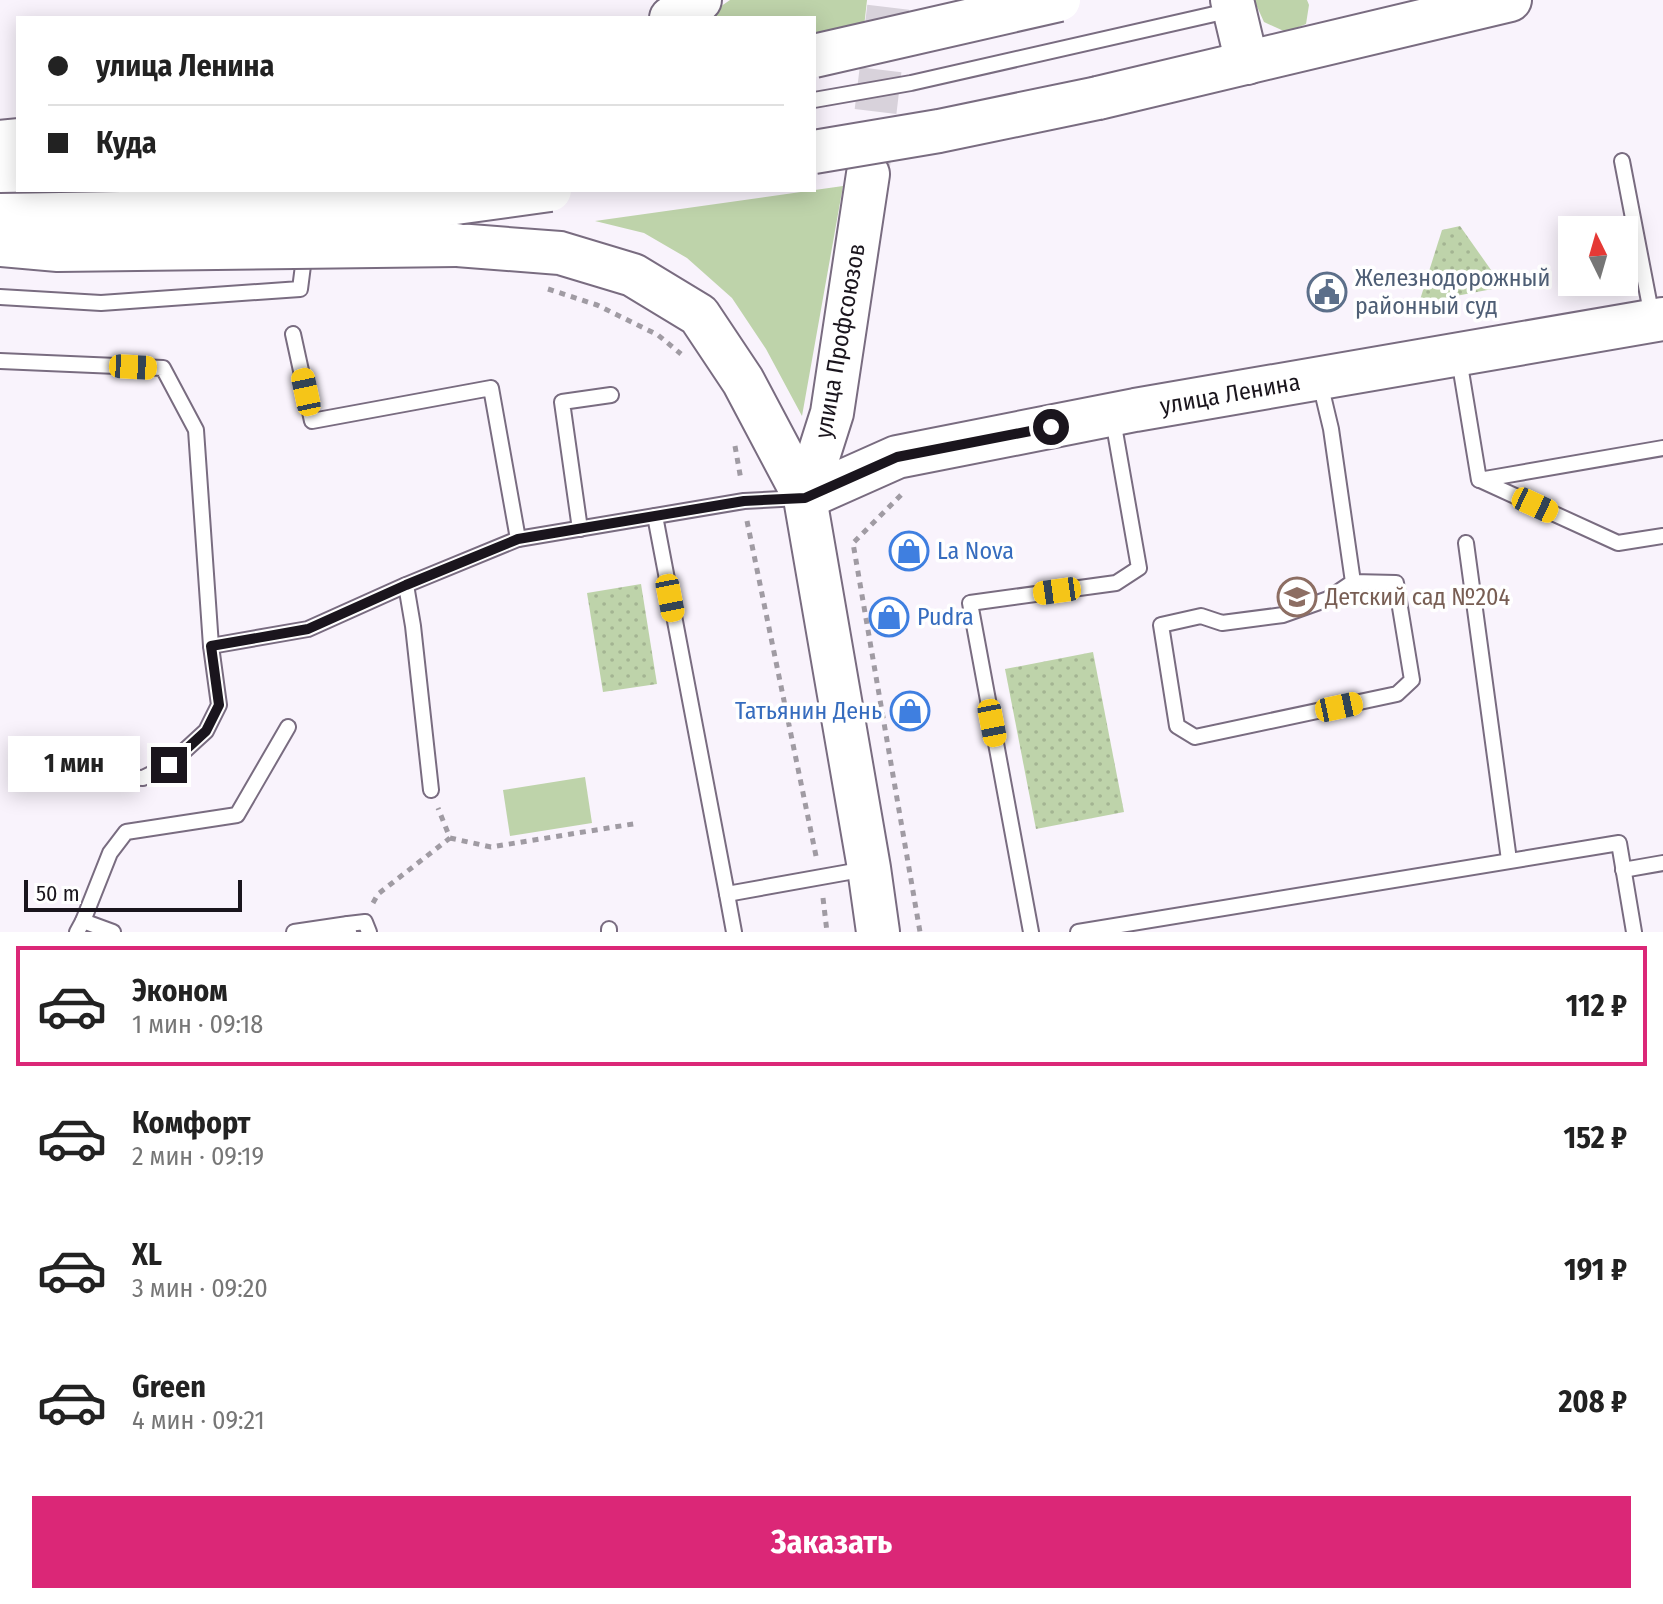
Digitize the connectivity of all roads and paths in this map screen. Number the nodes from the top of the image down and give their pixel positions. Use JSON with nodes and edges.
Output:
{"nodes":[{"id":1,"x":1059,"y":0,"type":"edge"},
{"id":2,"x":1510,"y":0,"type":"edge"},
{"id":3,"x":1233,"y":5,"type":"edge"},
{"id":4,"x":1459,"y":7,"type":"edge"},
{"id":5,"x":816,"y":56,"type":"edge"},
{"id":6,"x":1247,"y":63,"type":"junction"},
{"id":7,"x":816,"y":100,"type":"edge"},
{"id":8,"x":816,"y":152,"type":"edge"},
{"id":9,"x":1622,"y":161,"type":"dead end"},
{"id":10,"x":868,"y":174,"type":"tunnel mouth"},
{"id":11,"x":312,"y":192,"type":"edge"},
{"id":12,"x":535,"y":192,"type":"edge"},
{"id":13,"x":0,"y":215,"type":"edge"},
{"id":14,"x":0,"y":245,"type":"edge"},
{"id":15,"x":539,"y":286,"type":"dead end"},
{"id":16,"x":0,"y":297,"type":"edge"},
{"id":17,"x":1658,"y":320,"type":"edge"},
{"id":18,"x":293,"y":334,"type":"dead end"},
{"id":19,"x":1458,"y":354,"type":"junction"},
{"id":20,"x":682,"y":355,"type":"dead end"},
{"id":21,"x":0,"y":361,"type":"edge"},
{"id":22,"x":1319,"y":379,"type":"junction"},
{"id":23,"x":611,"y":395,"type":"dead end"},
{"id":24,"x":1112,"y":414,"type":"junction"},
{"id":25,"x":735,"y":442,"type":"dead end"},
{"id":26,"x":1663,"y":448,"type":"edge"},
{"id":27,"x":1479,"y":480,"type":"junction"},
{"id":28,"x":902,"y":495,"type":"dead end"},
{"id":29,"x":805,"y":498,"type":"junction"},
{"id":30,"x":744,"y":501,"type":"junction"},
{"id":31,"x":655,"y":516,"type":"junction"},
{"id":32,"x":580,"y":529,"type":"junction"},
{"id":33,"x":1663,"y":536,"type":"edge"},
{"id":34,"x":518,"y":539,"type":"junction"},
{"id":35,"x":749,"y":539,"type":"dead end"},
{"id":36,"x":1466,"y":543,"type":"dead end"},
{"id":37,"x":1353,"y":582,"type":"junction"},
{"id":38,"x":406,"y":585,"type":"junction"},
{"id":39,"x":211,"y":646,"type":"junction"},
{"id":40,"x":288,"y":727,"type":"dead end"},
{"id":41,"x":31,"y":774,"type":"dead end"},
{"id":42,"x":431,"y":790,"type":"joint"},
{"id":43,"x":639,"y":823,"type":"dead end"},
{"id":44,"x":450,"y":838,"type":"junction"},
{"id":45,"x":1509,"y":860,"type":"junction"},
{"id":46,"x":1663,"y":863,"type":"edge"},
{"id":47,"x":869,"y":868,"type":"junction"},
{"id":48,"x":1623,"y":870,"type":"junction"},
{"id":49,"x":820,"y":877,"type":"junction"},
{"id":50,"x":727,"y":894,"type":"junction"},
{"id":51,"x":80,"y":926,"type":"edge"},
{"id":52,"x":367,"y":927,"type":"edge"},
{"id":53,"x":349,"y":928,"type":"edge"},
{"id":54,"x":113,"y":932,"type":"edge"},
{"id":55,"x":294,"y":932,"type":"edge"},
{"id":56,"x":734,"y":932,"type":"edge"},
{"id":57,"x":827,"y":932,"type":"edge"},
{"id":58,"x":878,"y":932,"type":"edge"},
{"id":59,"x":920,"y":932,"type":"edge"},
{"id":60,"x":1031,"y":932,"type":"edge"},
{"id":61,"x":1078,"y":932,"type":"edge"},
{"id":62,"x":1634,"y":932,"type":"edge"}],
"edges":[{"from":1,"to":5,"type":"main road","bridge":true},
{"from":2,"to":4,"type":"main road"},
{"from":3,"to":6,"type":"main road"},
{"from":3,"to":7,"type":"lane"},
{"from":4,"to":6,"type":"main road"},
{"from":6,"to":8,"type":"main road","bridge":true},
{"from":9,"to":17,"type":"lane"},
{"from":10,"to":29,"type":"main road","name":"улица Профсоюзов"},
{"from":11,"to":16,"type":"lane"},
{"from":12,"to":13,"type":"main road","bridge":true},
{"from":14,"to":29,"type":"main road","bridge":true},
{"from":15,"to":20,"type":"path"},
{"from":17,"to":19,"type":"main road","name":"улица Ленина"},
{"from":18,"to":34,"type":"lane"},
{"from":19,"to":22,"type":"main road","name":"улица Ленина"},
{"from":19,"to":27,"type":"lane"},
{"from":21,"to":39,"type":"lane"},
{"from":22,"to":24,"type":"main road","name":"улица Ленина"},
{"from":22,"to":37,"type":"lane"},
{"from":23,"to":32,"type":"lane"},
{"from":24,"to":29,"type":"main road","name":"улица Ленина"},
{"from":24,"to":60,"type":"lane"},
{"from":25,"to":30,"type":"path"},
{"from":26,"to":27,"type":"lane"},
{"from":27,"to":33,"type":"lane"},
{"from":28,"to":59,"type":"path"},
{"from":29,"to":30,"type":"lane"},
{"from":29,"to":47,"type":"main road","name":"улица Профсоюзов"},
{"from":30,"to":31,"type":"lane"},
{"from":31,"to":32,"type":"lane"},
{"from":31,"to":50,"type":"lane"},
{"from":32,"to":34,"type":"lane"},
{"from":34,"to":38,"type":"lane"},
{"from":35,"to":49,"type":"path"},
{"from":36,"to":45,"type":"lane"},
{"from":37,"to":37,"type":"lane"},
{"from":38,"to":39,"type":"lane"},
{"from":38,"to":42,"type":"lane"},
{"from":39,"to":41,"type":"lane"},
{"from":40,"to":51,"type":"lane"},
{"from":42,"to":44,"type":"path"},
{"from":43,"to":44,"type":"path"},
{"from":44,"to":52,"type":"path"},
{"from":45,"to":48,"type":"lane"},
{"from":45,"to":61,"type":"lane"},
{"from":46,"to":48,"type":"lane"},
{"from":47,"to":49,"type":"lane"},
{"from":47,"to":58,"type":"main road","name":"улица Профсоюзов"},
{"from":48,"to":62,"type":"lane"},
{"from":49,"to":50,"type":"lane"},
{"from":49,"to":57,"type":"path"},
{"from":50,"to":56,"type":"lane"},
{"from":51,"to":54,"type":"lane"},
{"from":52,"to":53,"type":"lane"},
{"from":53,"to":55,"type":"lane"}]}
